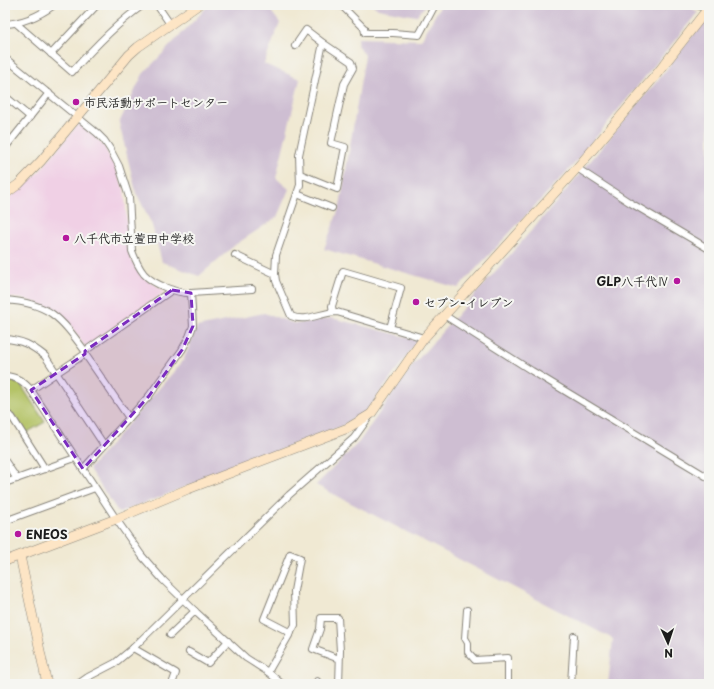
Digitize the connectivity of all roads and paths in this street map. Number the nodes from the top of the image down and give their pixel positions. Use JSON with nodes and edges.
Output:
{"nodes":[{"id":1,"x":54,"y":5,"type":"edge"},
{"id":2,"x":97,"y":5,"type":"edge"},
{"id":3,"x":143,"y":5,"type":"edge"},
{"id":4,"x":157,"y":5,"type":"edge"},
{"id":5,"x":197,"y":5,"type":"edge"},
{"id":6,"x":341,"y":5,"type":"edge"},
{"id":7,"x":435,"y":5,"type":"edge"},
{"id":8,"x":698,"y":5,"type":"edge"},
{"id":9,"x":708,"y":9,"type":"edge"},
{"id":10,"x":5,"y":24,"type":"edge"},
{"id":11,"x":17,"y":24,"type":"junction"},
{"id":12,"x":170,"y":24,"type":"junction"},
{"id":13,"x":323,"y":43,"type":"junction"},
{"id":14,"x":294,"y":46,"type":"dead end"},
{"id":15,"x":51,"y":54,"type":"junction"},
{"id":16,"x":5,"y":58,"type":"edge"},
{"id":17,"x":49,"y":93,"type":"junction"},
{"id":18,"x":5,"y":96,"type":"edge"},
{"id":19,"x":30,"y":117,"type":"junction"},
{"id":20,"x":78,"y":117,"type":"junction"},
{"id":21,"x":5,"y":136,"type":"edge"},
{"id":22,"x":11,"y":140,"type":"junction"},
{"id":23,"x":5,"y":148,"type":"edge"},
{"id":24,"x":577,"y":168,"type":"junction"},
{"id":25,"x":300,"y":174,"type":"junction"},
{"id":26,"x":5,"y":194,"type":"edge"},
{"id":27,"x":297,"y":194,"type":"junction"},
{"id":28,"x":332,"y":208,"type":"dead end"},
{"id":29,"x":709,"y":249,"type":"edge"},
{"id":30,"x":235,"y":255,"type":"dead end"},
{"id":31,"x":275,"y":274,"type":"junction"},
{"id":32,"x":252,"y":288,"type":"dead end"},
{"id":33,"x":172,"y":290,"type":"junction"},
{"id":34,"x":191,"y":293,"type":"junction"},
{"id":35,"x":5,"y":300,"type":"edge"},
{"id":36,"x":333,"y":312,"type":"junction"},
{"id":37,"x":444,"y":315,"type":"junction"},
{"id":38,"x":390,"y":328,"type":"junction"},
{"id":39,"x":424,"y":338,"type":"junction"},
{"id":40,"x":5,"y":339,"type":"edge"},
{"id":41,"x":85,"y":353,"type":"junction"},
{"id":42,"x":57,"y":373,"type":"junction"},
{"id":43,"x":5,"y":376,"type":"edge"},
{"id":44,"x":31,"y":390,"type":"junction"},
{"id":45,"x":5,"y":413,"type":"edge"},
{"id":46,"x":371,"y":414,"type":"junction"},
{"id":47,"x":129,"y":418,"type":"junction"},
{"id":48,"x":104,"y":445,"type":"junction"},
{"id":49,"x":75,"y":458,"type":"junction"},
{"id":50,"x":5,"y":461,"type":"edge"},
{"id":51,"x":45,"y":469,"type":"junction"},
{"id":52,"x":83,"y":469,"type":"junction"},
{"id":53,"x":709,"y":478,"type":"edge"},
{"id":54,"x":17,"y":479,"type":"junction"},
{"id":55,"x":5,"y":483,"type":"edge"},
{"id":56,"x":95,"y":488,"type":"junction"},
{"id":57,"x":6,"y":519,"type":"edge"},
{"id":58,"x":116,"y":519,"type":"junction"},
{"id":59,"x":20,"y":556,"type":"junction"},
{"id":60,"x":5,"y":561,"type":"edge"},
{"id":61,"x":183,"y":600,"type":"junction"},
{"id":62,"x":467,"y":610,"type":"dead end"},
{"id":63,"x":195,"y":611,"type":"junction"},
{"id":64,"x":291,"y":633,"type":"junction"},
{"id":65,"x":170,"y":635,"type":"dead end"},
{"id":66,"x":574,"y":636,"type":"dead end"},
{"id":67,"x":228,"y":641,"type":"junction"},
{"id":68,"x":133,"y":648,"type":"junction"},
{"id":69,"x":189,"y":652,"type":"dead end"},
{"id":70,"x":339,"y":659,"type":"junction"},
{"id":71,"x":268,"y":672,"type":"junction"},
{"id":72,"x":47,"y":684,"type":"edge"},
{"id":73,"x":78,"y":684,"type":"edge"},
{"id":74,"x":172,"y":684,"type":"edge"},
{"id":75,"x":282,"y":684,"type":"edge"},
{"id":76,"x":339,"y":684,"type":"edge"},
{"id":77,"x":508,"y":684,"type":"edge"},
{"id":78,"x":571,"y":684,"type":"edge"}],
"edges":[{"from":1,"to":11,"type":"street"},
{"from":2,"to":15,"type":"street"},
{"from":3,"to":15,"type":"street"},
{"from":4,"to":12,"type":"street"},
{"from":5,"to":12,"type":"street"},
{"from":6,"to":7,"type":"street"},
{"from":8,"to":9,"type":"street"},
{"from":9,"to":24,"type":"street"},
{"from":10,"to":11,"type":"street"},
{"from":11,"to":15,"type":"street"},
{"from":12,"to":20,"type":"street"},
{"from":13,"to":14,"type":"street"},
{"from":13,"to":25,"type":"street"},
{"from":13,"to":25,"type":"street"},
{"from":16,"to":17,"type":"street"},
{"from":17,"to":19,"type":"street"},
{"from":17,"to":20,"type":"street"},
{"from":18,"to":19,"type":"street"},
{"from":19,"to":22,"type":"street"},
{"from":20,"to":26,"type":"street"},
{"from":20,"to":33,"type":"street"},
{"from":21,"to":22,"type":"street"},
{"from":22,"to":23,"type":"street"},
{"from":24,"to":29,"type":"street"},
{"from":24,"to":37,"type":"street"},
{"from":25,"to":27,"type":"street"},
{"from":27,"to":28,"type":"street"},
{"from":27,"to":31,"type":"street"},
{"from":30,"to":31,"type":"street"},
{"from":31,"to":36,"type":"street"},
{"from":32,"to":34,"type":"street"},
{"from":33,"to":34,"type":"street"},
{"from":33,"to":41,"type":"street"},
{"from":34,"to":47,"type":"street"},
{"from":35,"to":41,"type":"street"},
{"from":36,"to":38,"type":"street"},
{"from":36,"to":38,"type":"street"},
{"from":37,"to":39,"type":"street"},
{"from":37,"to":53,"type":"street"},
{"from":38,"to":39,"type":"street"},
{"from":39,"to":46,"type":"street"},
{"from":40,"to":42,"type":"street"},
{"from":41,"to":42,"type":"street"},
{"from":41,"to":47,"type":"street"},
{"from":42,"to":44,"type":"street"},
{"from":42,"to":48,"type":"street"},
{"from":43,"to":44,"type":"street"},
{"from":44,"to":49,"type":"street"},
{"from":45,"to":51,"type":"street"},
{"from":46,"to":58,"type":"street"},
{"from":46,"to":61,"type":"street"},
{"from":47,"to":48,"type":"street"},
{"from":48,"to":52,"type":"street"},
{"from":49,"to":51,"type":"street"},
{"from":49,"to":52,"type":"street"},
{"from":50,"to":54,"type":"street"},
{"from":51,"to":54,"type":"street"},
{"from":52,"to":56,"type":"street"},
{"from":54,"to":55,"type":"street"},
{"from":56,"to":57,"type":"street"},
{"from":56,"to":58,"type":"street"},
{"from":58,"to":59,"type":"street"},
{"from":58,"to":61,"type":"street"},
{"from":59,"to":60,"type":"street"},
{"from":59,"to":72,"type":"street"},
{"from":61,"to":63,"type":"street"},
{"from":61,"to":68,"type":"street"},
{"from":62,"to":77,"type":"street"},
{"from":63,"to":65,"type":"street"},
{"from":63,"to":67,"type":"street"},
{"from":64,"to":64,"type":"street"},
{"from":64,"to":71,"type":"street"},
{"from":66,"to":78,"type":"street"},
{"from":67,"to":69,"type":"street"},
{"from":67,"to":71,"type":"street"},
{"from":68,"to":73,"type":"street"},
{"from":68,"to":74,"type":"street"},
{"from":70,"to":70,"type":"street"},
{"from":70,"to":76,"type":"street"},
{"from":71,"to":75,"type":"street"}]}
